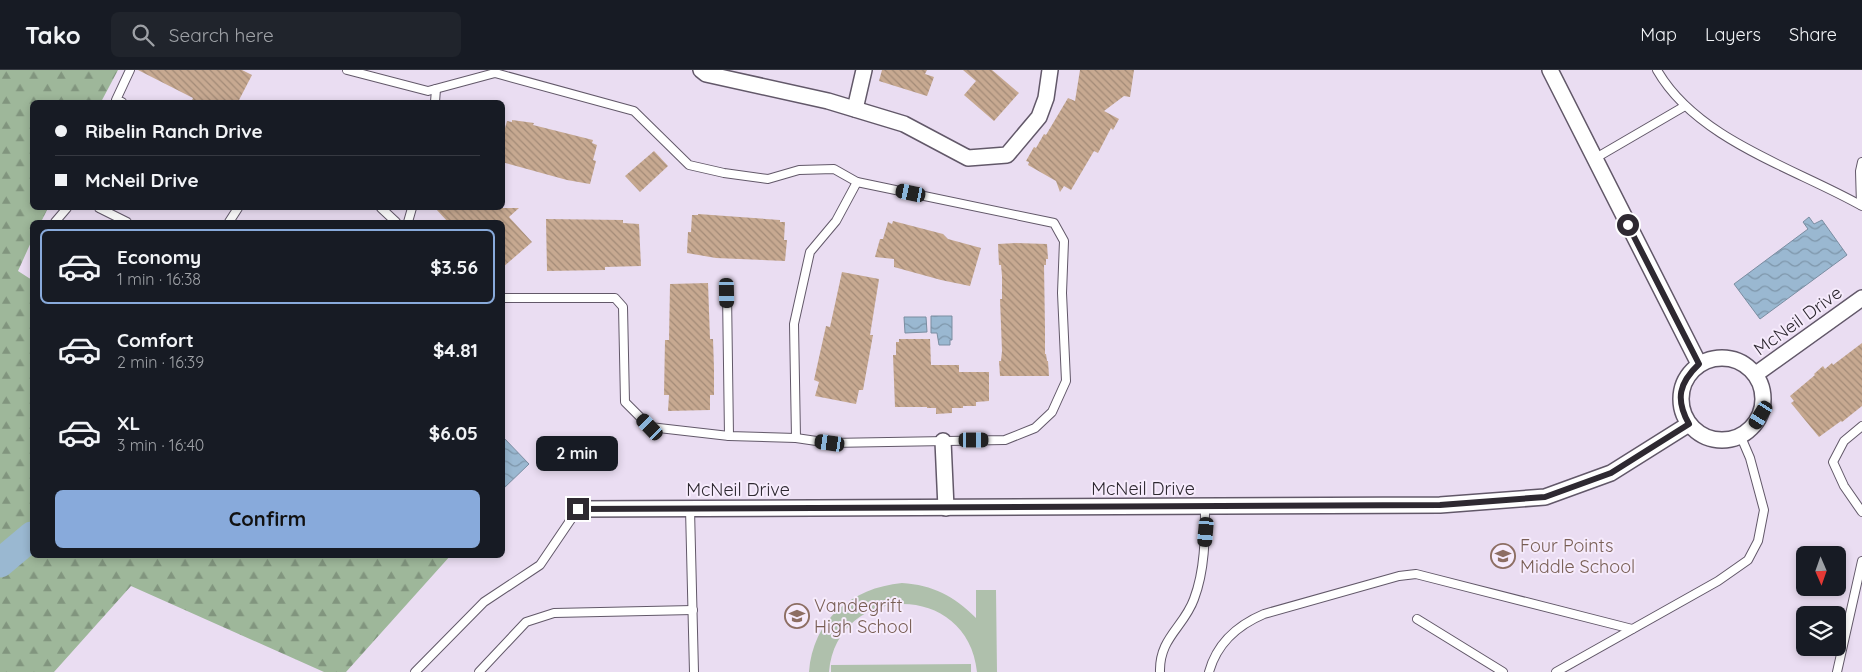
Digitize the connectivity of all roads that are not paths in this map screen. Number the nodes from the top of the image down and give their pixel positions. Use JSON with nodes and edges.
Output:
{"nodes":[{"id":1,"x":130,"y":70,"type":"edge"},
{"id":2,"x":347,"y":70,"type":"edge"},
{"id":3,"x":701,"y":70,"type":"edge"},
{"id":4,"x":864,"y":70,"type":"edge"},
{"id":5,"x":1050,"y":70,"type":"edge"},
{"id":6,"x":1550,"y":70,"type":"edge"},
{"id":7,"x":1657,"y":70,"type":"edge"},
{"id":8,"x":436,"y":89,"type":"junction"},
{"id":9,"x":116,"y":100,"type":"edge"},
{"id":10,"x":435,"y":100,"type":"edge"},
{"id":11,"x":1685,"y":106,"type":"junction"},
{"id":12,"x":855,"y":109,"type":"junction"},
{"id":13,"x":1594,"y":158,"type":"junction"},
{"id":14,"x":1862,"y":162,"type":"edge"},
{"id":15,"x":857,"y":182,"type":"junction"},
{"id":16,"x":1861,"y":206,"type":"edge"},
{"id":17,"x":65,"y":210,"type":"edge"},
{"id":18,"x":103,"y":210,"type":"edge"},
{"id":19,"x":383,"y":210,"type":"edge"},
{"id":20,"x":57,"y":220,"type":"edge"},
{"id":21,"x":123,"y":220,"type":"edge"},
{"id":22,"x":394,"y":220,"type":"edge"},
{"id":23,"x":727,"y":293,"type":"dead end"},
{"id":24,"x":505,"y":298,"type":"edge"},
{"id":25,"x":1862,"y":298,"type":"edge"},
{"id":26,"x":1699,"y":364,"type":"junction"},
{"id":27,"x":1756,"y":374,"type":"junction"},
{"id":28,"x":1689,"y":424,"type":"junction"},
{"id":29,"x":1862,"y":426,"type":"edge"},
{"id":30,"x":729,"y":436,"type":"junction"},
{"id":31,"x":1741,"y":437,"type":"junction"},
{"id":32,"x":796,"y":438,"type":"junction"},
{"id":33,"x":943,"y":441,"type":"junction"},
{"id":34,"x":1205,"y":507,"type":"junction"},
{"id":35,"x":946,"y":508,"type":"junction"},
{"id":36,"x":578,"y":509,"type":"joint"},
{"id":37,"x":690,"y":509,"type":"junction"},
{"id":38,"x":1862,"y":512,"type":"edge"},
{"id":39,"x":1862,"y":561,"type":"edge"},
{"id":40,"x":1861,"y":571,"type":"edge"},
{"id":41,"x":693,"y":610,"type":"junction"},
{"id":42,"x":1418,"y":619,"type":"dead end"},
{"id":43,"x":1632,"y":629,"type":"junction"},
{"id":44,"x":415,"y":672,"type":"edge"},
{"id":45,"x":479,"y":672,"type":"edge"},
{"id":46,"x":694,"y":672,"type":"edge"},
{"id":47,"x":1160,"y":672,"type":"edge"},
{"id":48,"x":1209,"y":672,"type":"edge"},
{"id":49,"x":1503,"y":672,"type":"edge"},
{"id":50,"x":1556,"y":672,"type":"edge"},
{"id":51,"x":1837,"y":672,"type":"edge"}],
"edges":[{"from":1,"to":9,"type":"lane"},
{"from":2,"to":8,"type":"lane"},
{"from":3,"to":12,"type":"street"},
{"from":4,"to":12,"type":"street"},
{"from":5,"to":12,"type":"street"},
{"from":6,"to":13,"type":"street"},
{"from":7,"to":11,"type":"lane"},
{"from":8,"to":10,"type":"lane"},
{"from":8,"to":15,"type":"lane"},
{"from":11,"to":13,"type":"lane"},
{"from":11,"to":16,"type":"lane"},
{"from":13,"to":26,"type":"street"},
{"from":14,"to":16,"type":"lane"},
{"from":15,"to":32,"type":"lane"},
{"from":15,"to":33,"type":"lane"},
{"from":17,"to":20,"type":"lane"},
{"from":18,"to":21,"type":"lane"},
{"from":19,"to":22,"type":"lane"},
{"from":23,"to":30,"type":"lane"},
{"from":24,"to":30,"type":"lane"},
{"from":25,"to":27,"type":"street","name":"McNeil Drive"},
{"from":26,"to":27,"type":"street"},
{"from":26,"to":28,"type":"street"},
{"from":27,"to":31,"type":"street"},
{"from":28,"to":31,"type":"street"},
{"from":28,"to":34,"type":"street","name":"McNeil Drive"},
{"from":29,"to":38,"type":"lane"},
{"from":30,"to":32,"type":"lane"},
{"from":31,"to":43,"type":"lane"},
{"from":32,"to":33,"type":"lane"},
{"from":33,"to":35,"type":"street"},
{"from":34,"to":35,"type":"street","name":"McNeil Drive"},
{"from":34,"to":47,"type":"lane"},
{"from":35,"to":37,"type":"street","name":"McNeil Drive"},
{"from":36,"to":37,"type":"street","name":"McNeil Drive"},
{"from":36,"to":44,"type":"lane"},
{"from":37,"to":41,"type":"lane"},
{"from":39,"to":40,"type":"lane"},
{"from":40,"to":51,"type":"lane"},
{"from":41,"to":45,"type":"lane"},
{"from":41,"to":46,"type":"lane"},
{"from":42,"to":49,"type":"lane"},
{"from":43,"to":48,"type":"lane"},
{"from":43,"to":50,"type":"lane"}]}
